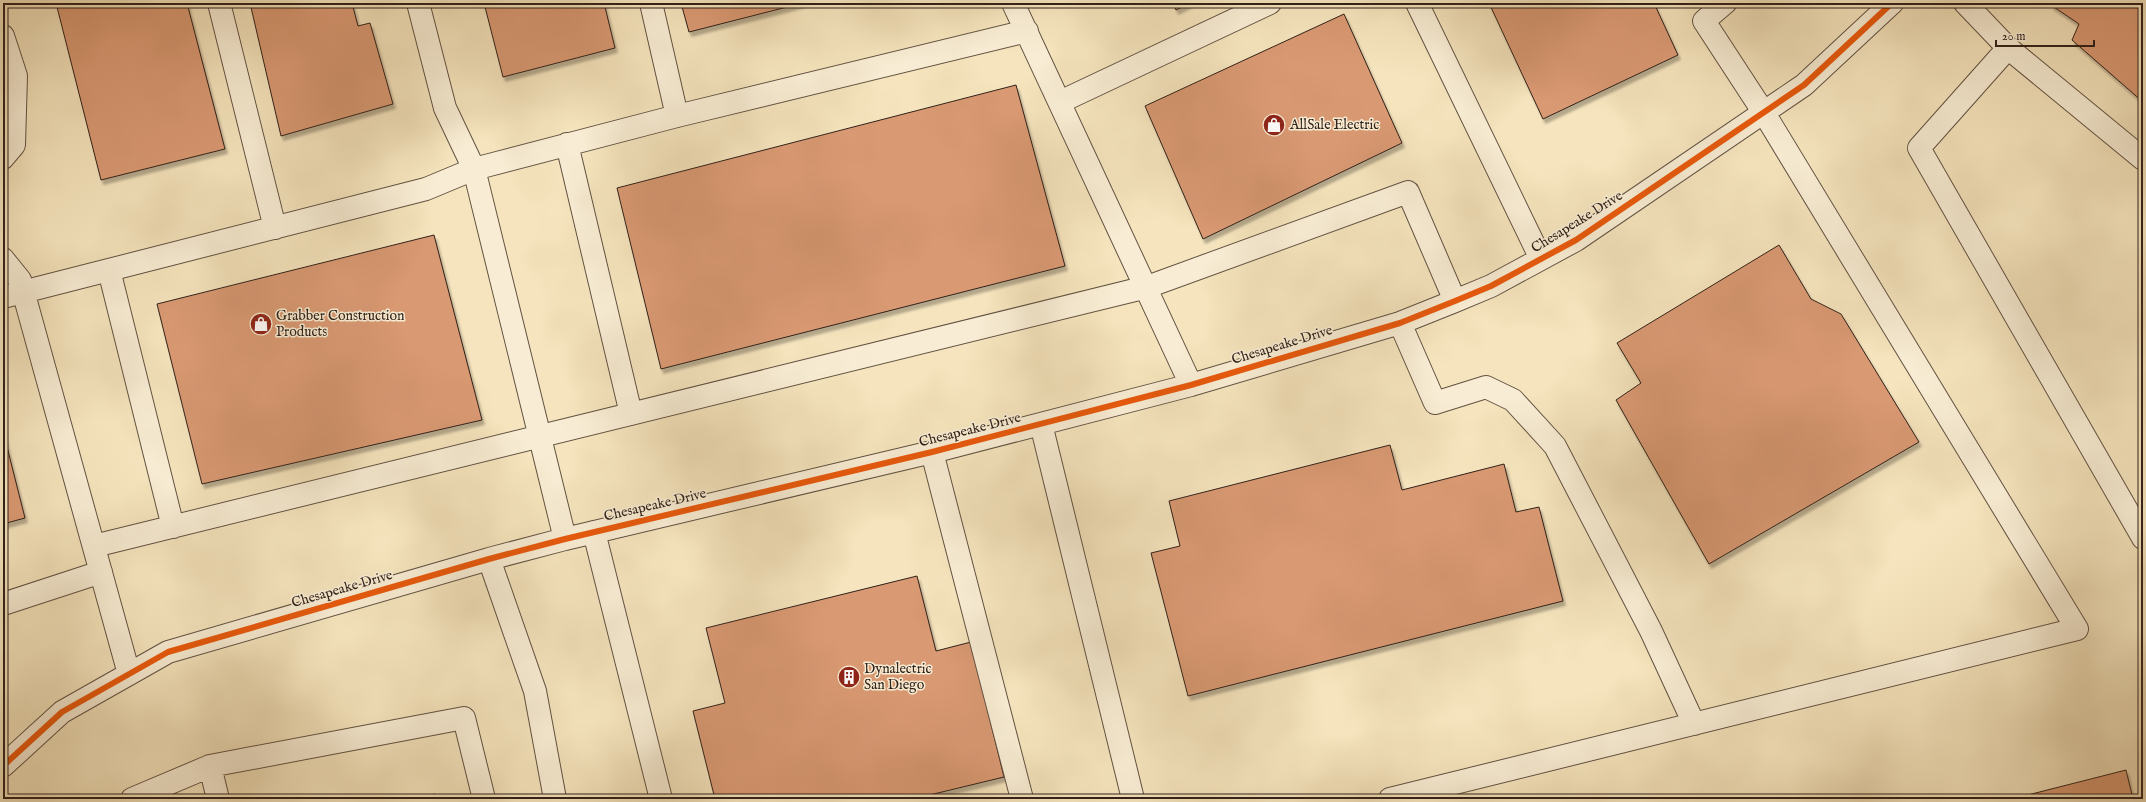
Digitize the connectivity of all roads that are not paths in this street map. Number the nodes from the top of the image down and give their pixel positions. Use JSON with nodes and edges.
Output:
{"nodes":[{"id":1,"x":219,"y":3,"type":"edge"},
{"id":2,"x":418,"y":3,"type":"edge"},
{"id":3,"x":651,"y":3,"type":"edge"},
{"id":4,"x":1012,"y":3,"type":"edge"},
{"id":5,"x":1270,"y":3,"type":"edge"},
{"id":6,"x":1417,"y":3,"type":"edge"},
{"id":7,"x":1725,"y":3,"type":"edge"},
{"id":8,"x":1892,"y":3,"type":"edge"},
{"id":9,"x":1965,"y":3,"type":"edge"},
{"id":10,"x":1027,"y":31,"type":"junction"},
{"id":11,"x":3,"y":36,"type":"edge"},
{"id":12,"x":2008,"y":48,"type":"junction"},
{"id":13,"x":1060,"y":102,"type":"junction"},
{"id":14,"x":1764,"y":113,"type":"junction"},
{"id":15,"x":677,"y":116,"type":"junction"},
{"id":16,"x":568,"y":144,"type":"junction"},
{"id":17,"x":3,"y":158,"type":"edge"},
{"id":18,"x":2143,"y":159,"type":"edge"},
{"id":19,"x":474,"y":169,"type":"junction"},
{"id":20,"x":275,"y":228,"type":"junction"},
{"id":21,"x":3,"y":259,"type":"edge"},
{"id":22,"x":1541,"y":259,"type":"junction"},
{"id":23,"x":109,"y":270,"type":"junction"},
{"id":24,"x":1147,"y":287,"type":"junction"},
{"id":25,"x":13,"y":295,"type":"edge"},
{"id":26,"x":1455,"y":301,"type":"junction"},
{"id":27,"x":1400,"y":323,"type":"junction"},
{"id":28,"x":1191,"y":385,"type":"junction"},
{"id":29,"x":631,"y":414,"type":"junction"},
{"id":30,"x":1041,"y":424,"type":"junction"},
{"id":31,"x":540,"y":436,"type":"junction"},
{"id":32,"x":932,"y":452,"type":"junction"},
{"id":33,"x":173,"y":527,"type":"junction"},
{"id":34,"x":594,"y":532,"type":"junction"},
{"id":35,"x":2143,"y":538,"type":"edge"},
{"id":36,"x":565,"y":539,"type":"junction"},
{"id":37,"x":94,"y":546,"type":"junction"},
{"id":38,"x":489,"y":559,"type":"junction"},
{"id":39,"x":101,"y":572,"type":"junction"},
{"id":40,"x":3,"y":604,"type":"edge"},
{"id":41,"x":129,"y":674,"type":"junction"},
{"id":42,"x":1694,"y":724,"type":"junction"},
{"id":43,"x":3,"y":766,"type":"edge"},
{"id":44,"x":210,"y":766,"type":"junction"},
{"id":45,"x":132,"y":799,"type":"edge"},
{"id":46,"x":218,"y":799,"type":"edge"},
{"id":47,"x":484,"y":799,"type":"edge"},
{"id":48,"x":556,"y":799,"type":"edge"},
{"id":49,"x":661,"y":799,"type":"edge"},
{"id":50,"x":1022,"y":799,"type":"edge"},
{"id":51,"x":1133,"y":799,"type":"edge"},
{"id":52,"x":1390,"y":799,"type":"edge"}],
"edges":[{"from":1,"to":20,"type":"street"},
{"from":2,"to":19,"type":"street"},
{"from":3,"to":15,"type":"street"},
{"from":4,"to":10,"type":"street"},
{"from":5,"to":13,"type":"street"},
{"from":6,"to":22,"type":"street"},
{"from":7,"to":14,"type":"street"},
{"from":8,"to":14,"type":"street","name":"Chesapeake Drive"},
{"from":9,"to":12,"type":"street"},
{"from":10,"to":13,"type":"street"},
{"from":10,"to":15,"type":"street"},
{"from":11,"to":17,"type":"street"},
{"from":12,"to":18,"type":"street"},
{"from":12,"to":35,"type":"street"},
{"from":13,"to":24,"type":"street"},
{"from":14,"to":22,"type":"street","name":"Chesapeake Drive"},
{"from":14,"to":42,"type":"street"},
{"from":15,"to":16,"type":"street"},
{"from":16,"to":19,"type":"street"},
{"from":16,"to":29,"type":"street"},
{"from":19,"to":20,"type":"street"},
{"from":19,"to":31,"type":"street"},
{"from":20,"to":23,"type":"street"},
{"from":21,"to":25,"type":"street"},
{"from":22,"to":26,"type":"street","name":"Chesapeake Drive"},
{"from":23,"to":25,"type":"street"},
{"from":23,"to":33,"type":"street"},
{"from":24,"to":26,"type":"street"},
{"from":24,"to":28,"type":"street"},
{"from":24,"to":29,"type":"street"},
{"from":25,"to":37,"type":"street"},
{"from":26,"to":27,"type":"street","name":"Chesapeake Drive"},
{"from":27,"to":28,"type":"street","name":"Chesapeake Drive"},
{"from":27,"to":42,"type":"street"},
{"from":28,"to":30,"type":"street","name":"Chesapeake Drive"},
{"from":29,"to":31,"type":"street"},
{"from":30,"to":32,"type":"street","name":"Chesapeake Drive"},
{"from":30,"to":51,"type":"street"},
{"from":31,"to":33,"type":"street"},
{"from":31,"to":36,"type":"street"},
{"from":32,"to":34,"type":"street","name":"Chesapeake Drive"},
{"from":32,"to":50,"type":"street"},
{"from":33,"to":37,"type":"street"},
{"from":34,"to":36,"type":"street","name":"Chesapeake Drive"},
{"from":34,"to":49,"type":"street"},
{"from":36,"to":38,"type":"street","name":"Chesapeake Drive"},
{"from":37,"to":39,"type":"street"},
{"from":38,"to":41,"type":"street","name":"Chesapeake Drive"},
{"from":38,"to":48,"type":"street"},
{"from":39,"to":40,"type":"street"},
{"from":39,"to":41,"type":"street"},
{"from":41,"to":43,"type":"street","name":"Chesapeake Drive"},
{"from":42,"to":52,"type":"street"},
{"from":44,"to":45,"type":"street"},
{"from":44,"to":46,"type":"street"},
{"from":44,"to":47,"type":"street"}]}
